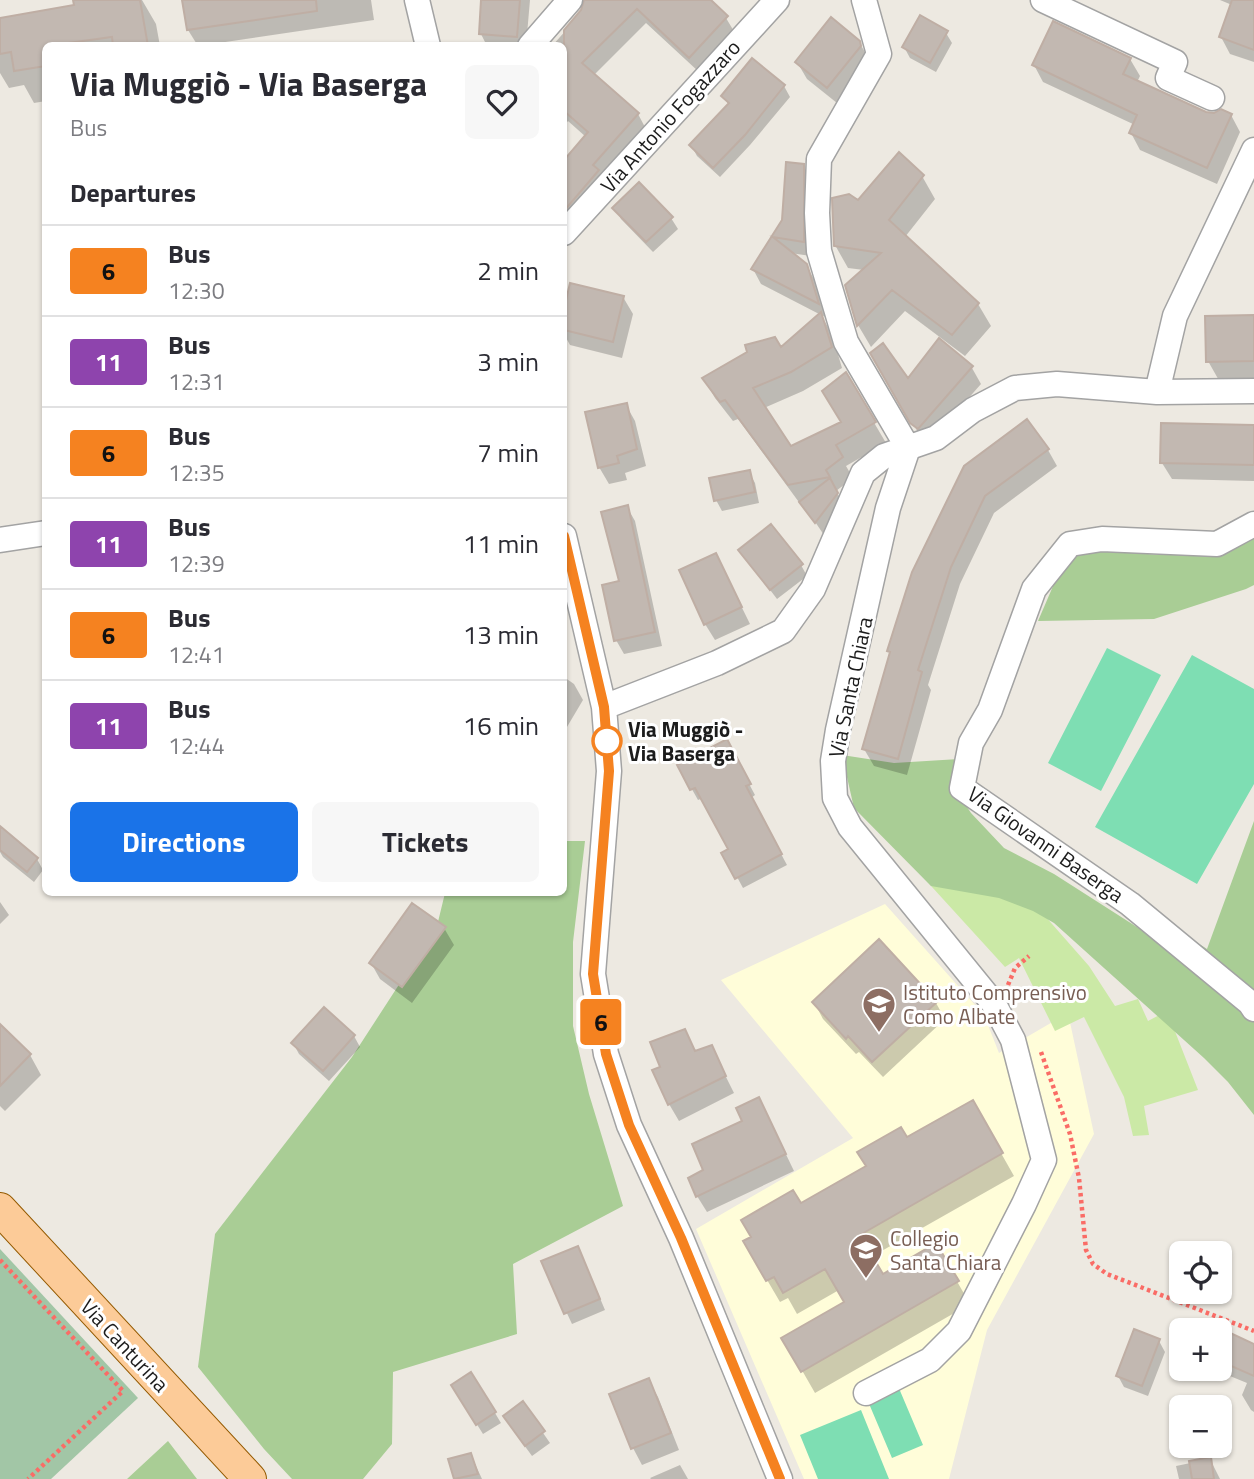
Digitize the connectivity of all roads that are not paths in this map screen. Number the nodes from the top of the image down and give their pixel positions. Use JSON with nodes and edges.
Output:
{"nodes":[{"id":1,"x":417,"y":0,"type":"edge"},
{"id":2,"x":570,"y":0,"type":"edge"},
{"id":3,"x":777,"y":0,"type":"edge"},
{"id":4,"x":864,"y":0,"type":"edge"},
{"id":5,"x":1043,"y":0,"type":"edge"},
{"id":6,"x":427,"y":42,"type":"edge"},
{"id":7,"x":533,"y":42,"type":"edge"},
{"id":8,"x":1212,"y":98,"type":"dead end"},
{"id":9,"x":1254,"y":150,"type":"edge"},
{"id":10,"x":567,"y":230,"type":"edge"},
{"id":11,"x":1254,"y":391,"type":"edge"},
{"id":12,"x":1157,"y":392,"type":"junction"},
{"id":13,"x":908,"y":448,"type":"junction"},
{"id":14,"x":1254,"y":524,"type":"edge"},
{"id":15,"x":42,"y":534,"type":"edge"},
{"id":16,"x":0,"y":540,"type":"edge"},
{"id":17,"x":567,"y":549,"type":"edge"},
{"id":18,"x":604,"y":707,"type":"junction"},
{"id":19,"x":1254,"y":1009,"type":"edge"},
{"id":20,"x":0,"y":1209,"type":"edge"},
{"id":21,"x":866,"y":1393,"type":"dead end"},
{"id":22,"x":250,"y":1479,"type":"edge"},
{"id":23,"x":780,"y":1479,"type":"edge"}],
"edges":[{"from":1,"to":6,"type":"street"},
{"from":2,"to":7,"type":"street"},
{"from":3,"to":10,"type":"street","name":"Via Antonio Fogazzaro"},
{"from":4,"to":13,"type":"street"},
{"from":5,"to":8,"type":"street"},
{"from":9,"to":12,"type":"street"},
{"from":11,"to":12,"type":"street"},
{"from":12,"to":13,"type":"street"},
{"from":13,"to":18,"type":"street"},
{"from":13,"to":21,"type":"street","name":"Via Santa Chiara"},
{"from":14,"to":19,"type":"street","name":"Via Giovanni Baserga"},
{"from":15,"to":16,"type":"street"},
{"from":17,"to":18,"type":"street"},
{"from":18,"to":23,"type":"street"},
{"from":20,"to":22,"type":"main road","name":"Via Canturina"}]}
